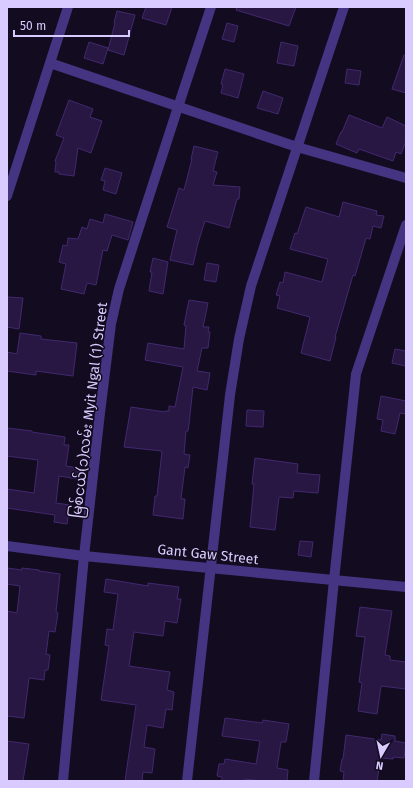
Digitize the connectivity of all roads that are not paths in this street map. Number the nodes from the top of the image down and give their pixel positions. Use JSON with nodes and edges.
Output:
{"nodes":[{"id":1,"x":68,"y":7,"type":"edge"},
{"id":2,"x":211,"y":7,"type":"edge"},
{"id":3,"x":344,"y":7,"type":"edge"},
{"id":4,"x":50,"y":63,"type":"junction"},
{"id":5,"x":178,"y":107,"type":"junction"},
{"id":6,"x":297,"y":147,"type":"junction"},
{"id":7,"x":406,"y":178,"type":"edge"},
{"id":8,"x":7,"y":196,"type":"edge"},
{"id":9,"x":406,"y":225,"type":"edge"},
{"id":10,"x":7,"y":546,"type":"edge"},
{"id":11,"x":84,"y":556,"type":"junction"},
{"id":12,"x":210,"y":569,"type":"junction"},
{"id":13,"x":334,"y":580,"type":"junction"},
{"id":14,"x":406,"y":587,"type":"edge"},
{"id":15,"x":63,"y":781,"type":"edge"},
{"id":16,"x":187,"y":781,"type":"edge"},
{"id":17,"x":314,"y":781,"type":"edge"}],
"edges":[{"from":1,"to":4,"type":"street"},
{"from":2,"to":5,"type":"street","name":"မြစ်ငယ်(၁)လမ်း Myit Ngal (1) Street"},
{"from":3,"to":6,"type":"street"},
{"from":4,"to":5,"type":"street"},
{"from":4,"to":8,"type":"street"},
{"from":5,"to":6,"type":"street"},
{"from":5,"to":11,"type":"street","name":"မြစ်ငယ်(၁)လမ်း Myit Ngal (1) Street"},
{"from":6,"to":7,"type":"street"},
{"from":6,"to":12,"type":"street"},
{"from":9,"to":13,"type":"street"},
{"from":10,"to":11,"type":"street","name":"Gant Gaw Street"},
{"from":11,"to":12,"type":"street","name":"Gant Gaw Street"},
{"from":11,"to":15,"type":"street","name":"မြစ်ငယ်(၁)လမ်း Myit Ngal (1) Street"},
{"from":12,"to":13,"type":"street","name":"Gant Gaw Street"},
{"from":12,"to":16,"type":"street"},
{"from":13,"to":14,"type":"street","name":"Gant Gaw Street"},
{"from":13,"to":17,"type":"street"}]}
